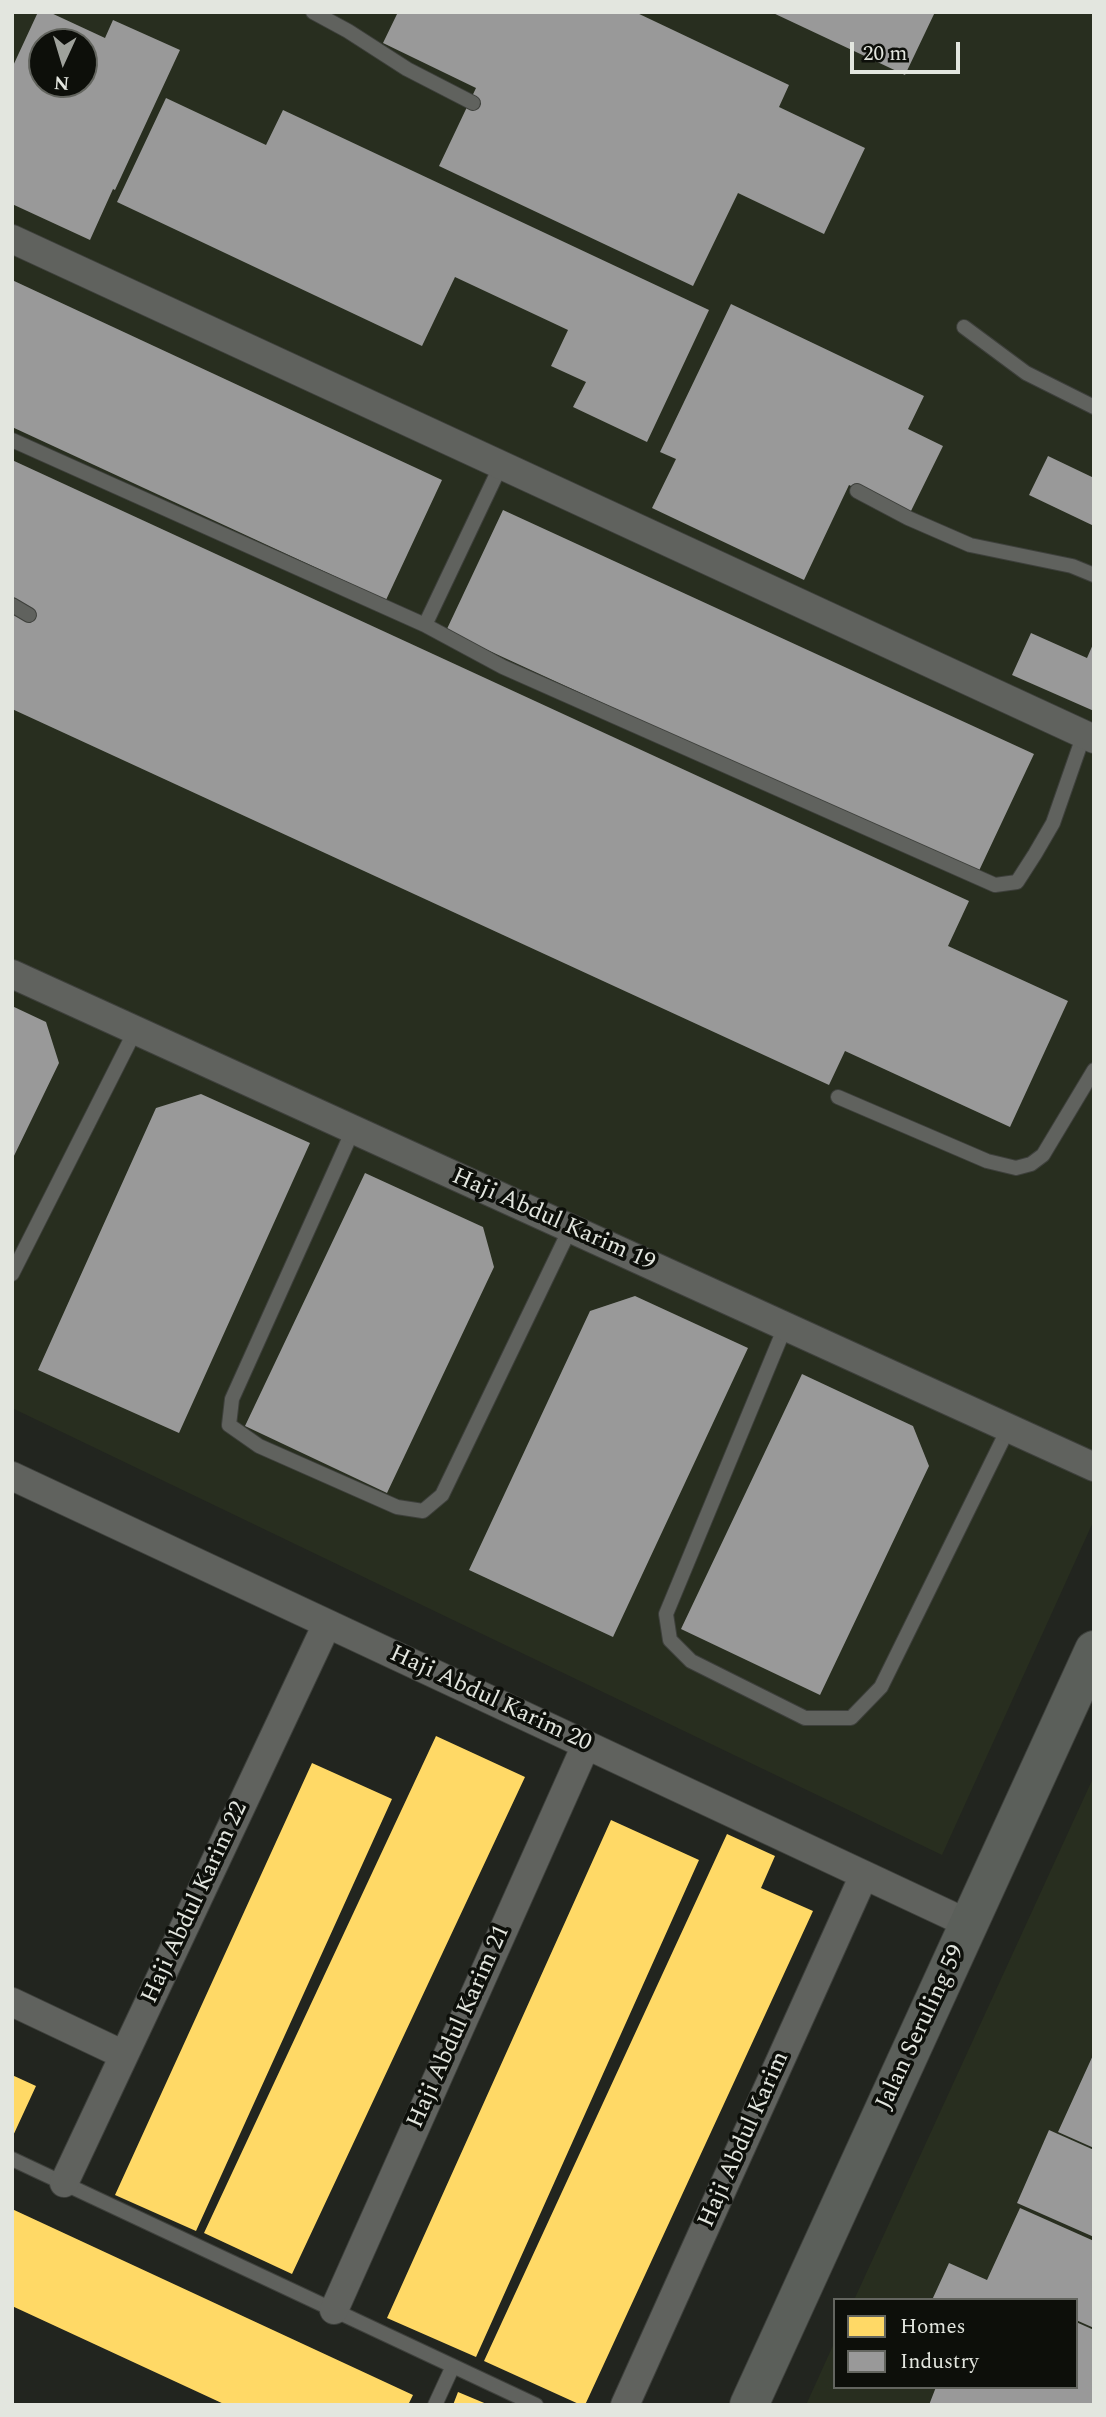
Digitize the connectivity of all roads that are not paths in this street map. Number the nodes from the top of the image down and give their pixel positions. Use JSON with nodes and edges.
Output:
{"nodes":[{"id":1,"x":313,"y":12,"type":"edge"},
{"id":2,"x":473,"y":103,"type":"dead end"},
{"id":3,"x":12,"y":239,"type":"edge"},
{"id":4,"x":964,"y":327,"type":"dead end"},
{"id":5,"x":1094,"y":407,"type":"edge"},
{"id":6,"x":12,"y":440,"type":"edge"},
{"id":7,"x":501,"y":466,"type":"junction"},
{"id":8,"x":857,"y":491,"type":"dead end"},
{"id":9,"x":1094,"y":575,"type":"edge"},
{"id":10,"x":12,"y":605,"type":"edge"},
{"id":11,"x":29,"y":615,"type":"dead end"},
{"id":12,"x":425,"y":625,"type":"junction"},
{"id":13,"x":1089,"y":736,"type":"edge"},
{"id":14,"x":12,"y":974,"type":"edge"},
{"id":15,"x":135,"y":1031,"type":"junction"},
{"id":16,"x":1094,"y":1070,"type":"edge"},
{"id":17,"x":838,"y":1097,"type":"dead end"},
{"id":18,"x":353,"y":1130,"type":"junction"},
{"id":19,"x":570,"y":1229,"type":"junction"},
{"id":20,"x":12,"y":1274,"type":"edge"},
{"id":21,"x":786,"y":1327,"type":"junction"},
{"id":22,"x":1008,"y":1429,"type":"junction"},
{"id":23,"x":1094,"y":1467,"type":"edge"},
{"id":24,"x":12,"y":1476,"type":"edge"},
{"id":25,"x":327,"y":1624,"type":"junction"},
{"id":26,"x":1094,"y":1650,"type":"edge"},
{"id":27,"x":586,"y":1745,"type":"junction"},
{"id":28,"x":864,"y":1875,"type":"junction"},
{"id":29,"x":969,"y":1924,"type":"junction"},
{"id":30,"x":12,"y":2002,"type":"edge"},
{"id":31,"x":124,"y":2055,"type":"junction"},
{"id":32,"x":12,"y":2159,"type":"edge"},
{"id":33,"x":64,"y":2183,"type":"junction"},
{"id":34,"x":334,"y":2310,"type":"junction"},
{"id":35,"x":453,"y":2366,"type":"junction"},
{"id":36,"x":435,"y":2405,"type":"edge"},
{"id":37,"x":536,"y":2405,"type":"edge"},
{"id":38,"x":625,"y":2405,"type":"edge"},
{"id":39,"x":749,"y":2405,"type":"edge"}],
"edges":[{"from":1,"to":2,"type":"lane"},
{"from":3,"to":7,"type":"street"},
{"from":4,"to":5,"type":"lane"},
{"from":6,"to":12,"type":"lane"},
{"from":7,"to":12,"type":"lane"},
{"from":7,"to":13,"type":"street"},
{"from":8,"to":9,"type":"lane"},
{"from":10,"to":11,"type":"lane"},
{"from":12,"to":13,"type":"lane"},
{"from":14,"to":15,"type":"street","name":"Haji Abdul Karim 19"},
{"from":15,"to":18,"type":"street","name":"Haji Abdul Karim 19"},
{"from":15,"to":20,"type":"lane"},
{"from":16,"to":17,"type":"lane"},
{"from":18,"to":19,"type":"street","name":"Haji Abdul Karim 19"},
{"from":18,"to":19,"type":"lane"},
{"from":19,"to":21,"type":"street","name":"Haji Abdul Karim 19"},
{"from":21,"to":22,"type":"street","name":"Haji Abdul Karim 19"},
{"from":21,"to":22,"type":"lane"},
{"from":22,"to":23,"type":"street","name":"Haji Abdul Karim 19"},
{"from":24,"to":25,"type":"street","name":"Haji Abdul Karim 20"},
{"from":25,"to":27,"type":"street","name":"Haji Abdul Karim 20"},
{"from":25,"to":31,"type":"street","name":"Haji Abdul Karim 22"},
{"from":26,"to":29,"type":"main road","name":"Jalan Seruling 59"},
{"from":27,"to":28,"type":"street","name":"Haji Abdul Karim 20"},
{"from":27,"to":34,"type":"street","name":"Haji Abdul Karim 21"},
{"from":28,"to":29,"type":"street","name":"Haji Abdul Karim 20"},
{"from":28,"to":38,"type":"street","name":"Haji Abdul Karim"},
{"from":29,"to":39,"type":"main road","name":"Jalan Seruling 59"},
{"from":30,"to":31,"type":"street"},
{"from":31,"to":33,"type":"street","name":"Haji Abdul Karim 22"},
{"from":32,"to":33,"type":"lane"},
{"from":33,"to":34,"type":"lane"},
{"from":34,"to":35,"type":"lane"},
{"from":35,"to":36,"type":"lane"},
{"from":35,"to":37,"type":"lane"}]}
